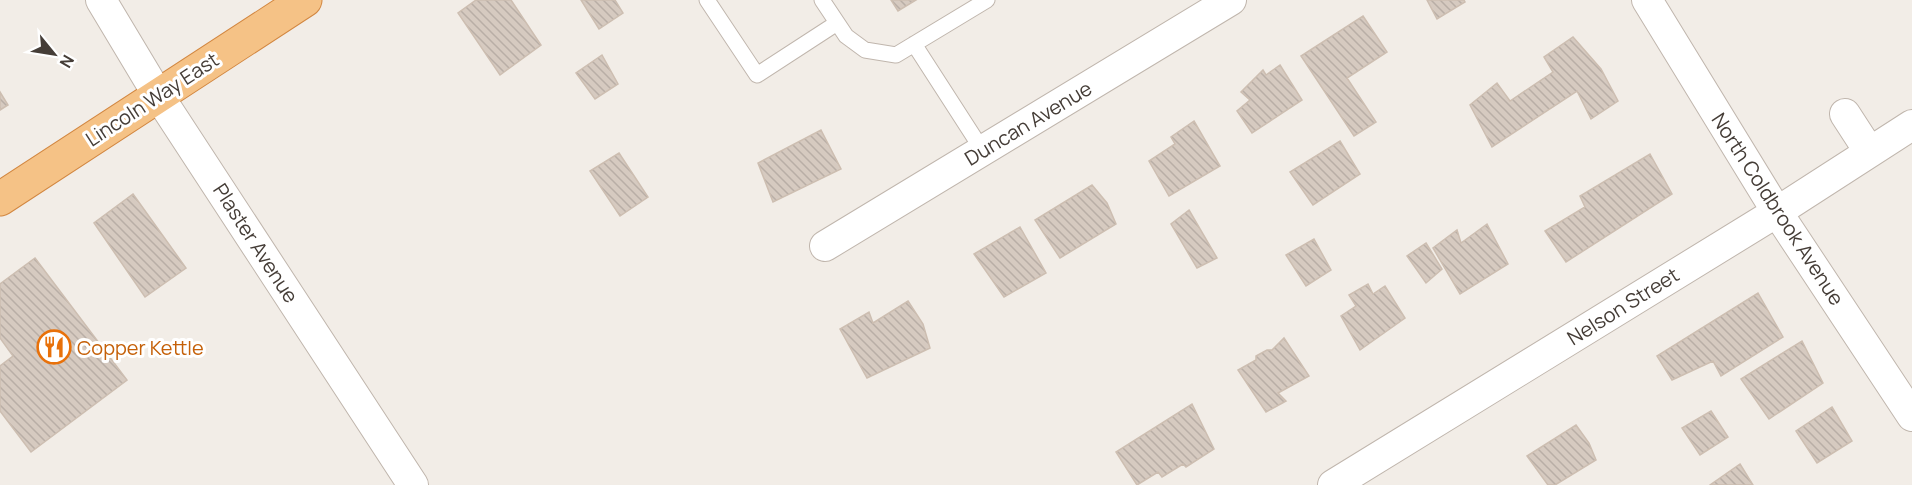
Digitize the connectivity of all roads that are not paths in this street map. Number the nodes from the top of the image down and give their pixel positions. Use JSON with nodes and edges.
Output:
{"nodes":[{"id":1,"x":101,"y":0,"type":"edge"},
{"id":2,"x":305,"y":0,"type":"edge"},
{"id":3,"x":707,"y":0,"type":"edge"},
{"id":4,"x":822,"y":0,"type":"edge"},
{"id":5,"x":987,"y":0,"type":"edge"},
{"id":6,"x":1231,"y":0,"type":"edge"},
{"id":7,"x":1647,"y":0,"type":"edge"},
{"id":8,"x":837,"y":23,"type":"junction"},
{"id":9,"x":914,"y":44,"type":"junction"},
{"id":10,"x":158,"y":94,"type":"junction"},
{"id":11,"x":1845,"y":114,"type":"dead end"},
{"id":12,"x":1912,"y":125,"type":"edge"},
{"id":13,"x":983,"y":151,"type":"junction"},
{"id":14,"x":1869,"y":151,"type":"junction"},
{"id":15,"x":0,"y":199,"type":"edge"},
{"id":16,"x":1777,"y":212,"type":"junction"},
{"id":17,"x":825,"y":246,"type":"dead end"},
{"id":18,"x":1912,"y":416,"type":"edge"},
{"id":19,"x":413,"y":485,"type":"edge"},
{"id":20,"x":1333,"y":485,"type":"edge"}],
"edges":[{"from":1,"to":10,"type":"street","name":"Plaster Avenue"},
{"from":2,"to":10,"type":"highway","name":"Lincoln Way East"},
{"from":3,"to":8,"type":"lane"},
{"from":4,"to":8,"type":"lane"},
{"from":5,"to":9,"type":"lane"},
{"from":6,"to":13,"type":"street","name":"Duncan Avenue"},
{"from":7,"to":16,"type":"street","name":"North Coldbrook Avenue"},
{"from":8,"to":9,"type":"lane"},
{"from":9,"to":13,"type":"lane"},
{"from":10,"to":15,"type":"highway","name":"Lincoln Way East"},
{"from":10,"to":19,"type":"street","name":"Plaster Avenue"},
{"from":11,"to":14,"type":"street"},
{"from":12,"to":14,"type":"street","name":"Nelson Street"},
{"from":13,"to":17,"type":"street","name":"Duncan Avenue"},
{"from":14,"to":16,"type":"street","name":"Nelson Street"},
{"from":16,"to":18,"type":"street","name":"North Coldbrook Avenue"},
{"from":16,"to":20,"type":"street","name":"Nelson Street"}]}
